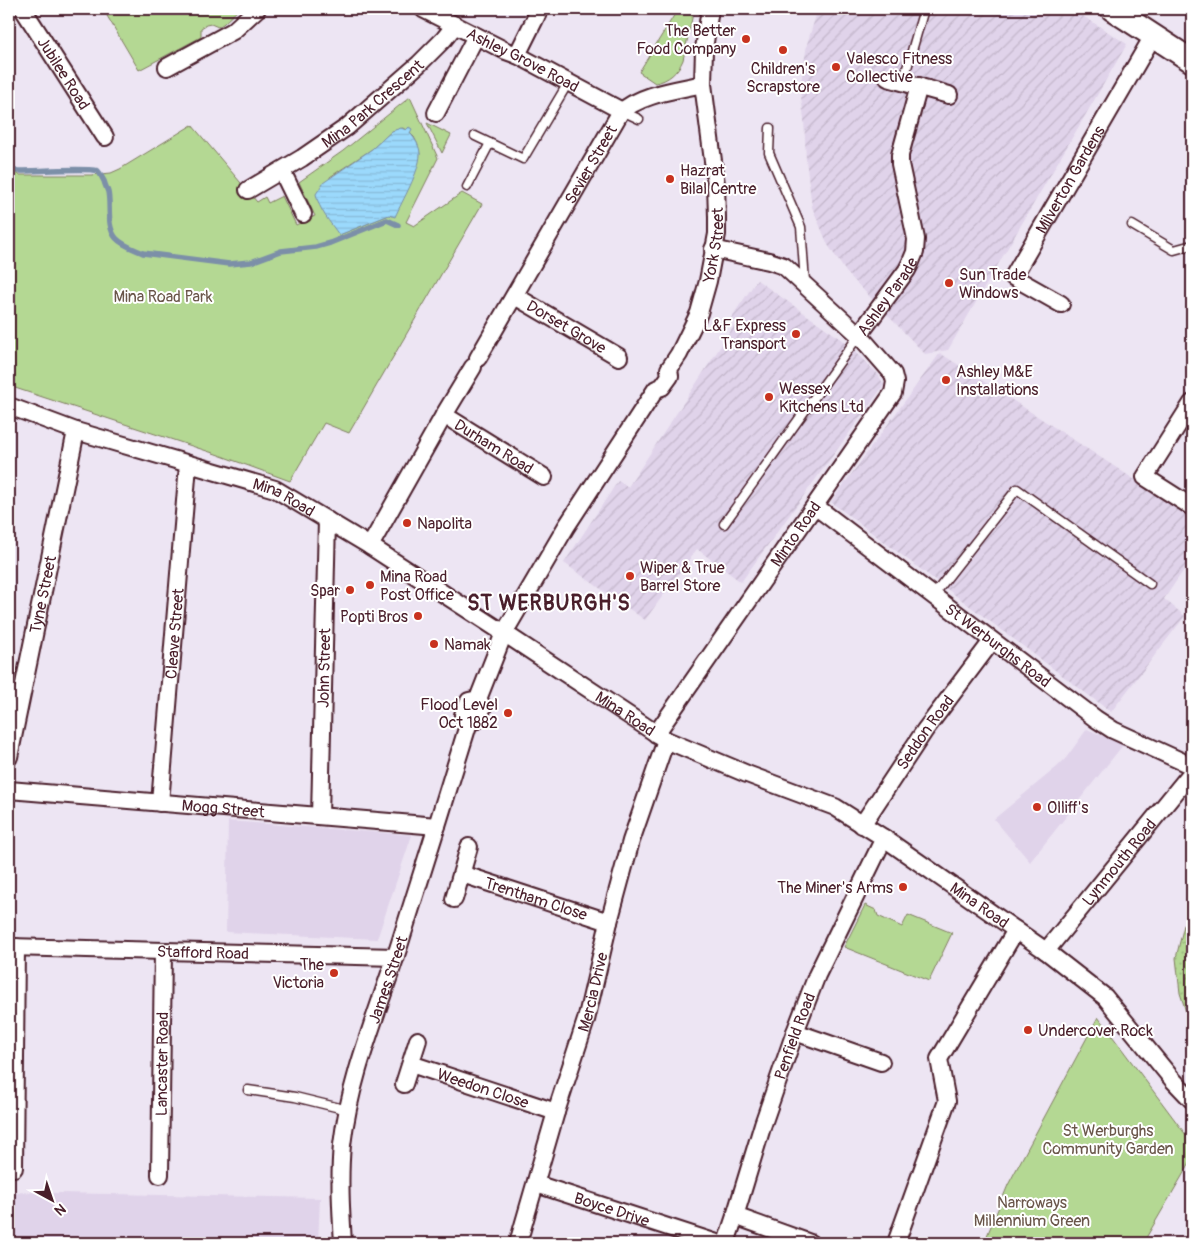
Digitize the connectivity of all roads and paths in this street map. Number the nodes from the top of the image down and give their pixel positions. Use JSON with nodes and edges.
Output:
{"nodes":[{"id":1,"x":23,"y":9,"type":"edge"},
{"id":2,"x":257,"y":9,"type":"edge"},
{"id":3,"x":423,"y":9,"type":"edge"},
{"id":4,"x":540,"y":9,"type":"edge"},
{"id":5,"x":710,"y":9,"type":"edge"},
{"id":6,"x":924,"y":9,"type":"edge"},
{"id":7,"x":1112,"y":9,"type":"edge"},
{"id":8,"x":455,"y":25,"type":"junction"},
{"id":9,"x":476,"y":36,"type":"junction"},
{"id":10,"x":1153,"y":36,"type":"junction"},
{"id":11,"x":517,"y":55,"type":"junction"},
{"id":12,"x":1192,"y":61,"type":"edge"},
{"id":13,"x":167,"y":67,"type":"dead end"},
{"id":14,"x":568,"y":82,"type":"junction"},
{"id":15,"x":903,"y":82,"type":"junction"},
{"id":16,"x":703,"y":84,"type":"junction"},
{"id":17,"x":949,"y":95,"type":"dead end"},
{"id":18,"x":622,"y":112,"type":"junction"},
{"id":19,"x":436,"y":113,"type":"dead end"},
{"id":20,"x":639,"y":119,"type":"dead end"},
{"id":21,"x":770,"y":128,"type":"dead end"},
{"id":22,"x":475,"y":136,"type":"dead end"},
{"id":23,"x":105,"y":137,"type":"dead end"},
{"id":24,"x":490,"y":143,"type":"junction"},
{"id":25,"x":282,"y":171,"type":"junction"},
{"id":26,"x":467,"y":187,"type":"dead end"},
{"id":27,"x":248,"y":190,"type":"dead end"},
{"id":28,"x":303,"y":214,"type":"dead end"},
{"id":29,"x":1132,"y":225,"type":"dead end"},
{"id":30,"x":1192,"y":245,"type":"edge"},
{"id":31,"x":714,"y":249,"type":"junction"},
{"id":32,"x":805,"y":287,"type":"junction"},
{"id":33,"x":515,"y":296,"type":"junction"},
{"id":34,"x":1061,"y":304,"type":"dead end"},
{"id":35,"x":859,"y":335,"type":"junction"},
{"id":36,"x":619,"y":357,"type":"dead end"},
{"id":37,"x":1192,"y":403,"type":"edge"},
{"id":38,"x":9,"y":406,"type":"edge"},
{"id":39,"x":444,"y":416,"type":"junction"},
{"id":40,"x":76,"y":431,"type":"junction"},
{"id":41,"x":188,"y":465,"type":"junction"},
{"id":42,"x":544,"y":477,"type":"dead end"},
{"id":43,"x":815,"y":506,"type":"junction"},
{"id":44,"x":1192,"y":507,"type":"edge"},
{"id":45,"x":327,"y":520,"type":"junction"},
{"id":46,"x":724,"y":524,"type":"dead end"},
{"id":47,"x":370,"y":546,"type":"junction"},
{"id":48,"x":1150,"y":584,"type":"dead end"},
{"id":49,"x":933,"y":596,"type":"junction"},
{"id":50,"x":504,"y":633,"type":"junction"},
{"id":51,"x":992,"y":641,"type":"junction"},
{"id":52,"x":661,"y":737,"type":"junction"},
{"id":53,"x":9,"y":757,"type":"edge"},
{"id":54,"x":1192,"y":766,"type":"edge"},
{"id":55,"x":1192,"y":772,"type":"edge"},
{"id":56,"x":9,"y":790,"type":"edge"},
{"id":57,"x":160,"y":803,"type":"junction"},
{"id":58,"x":320,"y":816,"type":"junction"},
{"id":59,"x":862,"y":825,"type":"junction"},
{"id":60,"x":436,"y":826,"type":"junction"},
{"id":61,"x":884,"y":838,"type":"junction"},
{"id":62,"x":470,"y":847,"type":"dead end"},
{"id":63,"x":462,"y":874,"type":"junction"},
{"id":64,"x":454,"y":899,"type":"dead end"},
{"id":65,"x":609,"y":922,"type":"junction"},
{"id":66,"x":1016,"y":930,"type":"junction"},
{"id":67,"x":12,"y":947,"type":"edge"},
{"id":68,"x":1046,"y":951,"type":"junction"},
{"id":69,"x":162,"y":952,"type":"junction"},
{"id":70,"x":396,"y":956,"type":"junction"},
{"id":71,"x":795,"y":1032,"type":"junction"},
{"id":72,"x":418,"y":1040,"type":"dead end"},
{"id":73,"x":880,"y":1062,"type":"dead end"},
{"id":74,"x":411,"y":1064,"type":"junction"},
{"id":75,"x":404,"y":1084,"type":"dead end"},
{"id":76,"x":248,"y":1090,"type":"dead end"},
{"id":77,"x":1192,"y":1100,"type":"edge"},
{"id":78,"x":348,"y":1110,"type":"junction"},
{"id":79,"x":556,"y":1112,"type":"junction"},
{"id":80,"x":14,"y":1168,"type":"dead end"},
{"id":81,"x":160,"y":1175,"type":"dead end"},
{"id":82,"x":536,"y":1184,"type":"junction"},
{"id":83,"x":736,"y":1216,"type":"junction"},
{"id":84,"x":343,"y":1243,"type":"edge"},
{"id":85,"x":518,"y":1243,"type":"edge"},
{"id":86,"x":717,"y":1243,"type":"edge"},
{"id":87,"x":726,"y":1243,"type":"edge"},
{"id":88,"x":810,"y":1243,"type":"edge"},
{"id":89,"x":896,"y":1243,"type":"edge"}],
"edges":[{"from":1,"to":23,"type":"street","name":"Jubilee Road"},
{"from":2,"to":13,"type":"street"},
{"from":3,"to":8,"type":"street","name":"Ashley Grove Road"},
{"from":4,"to":11,"type":"street"},
{"from":5,"to":16,"type":"street"},
{"from":6,"to":15,"type":"lane"},
{"from":7,"to":10,"type":"main road"},
{"from":8,"to":9,"type":"street","name":"Ashley Grove Road"},
{"from":8,"to":25,"type":"street","name":"Mina Park Crescent"},
{"from":9,"to":11,"type":"street","name":"Ashley Grove Road"},
{"from":9,"to":19,"type":"street"},
{"from":10,"to":12,"type":"main road"},
{"from":10,"to":34,"type":"street","name":"Milverton Gardens"},
{"from":11,"to":14,"type":"street","name":"Ashley Grove Road"},
{"from":14,"to":18,"type":"street","name":"Ashley Grove Road"},
{"from":14,"to":24,"type":"lane"},
{"from":15,"to":17,"type":"street"},
{"from":15,"to":35,"type":"street","name":"Ashley Parade"},
{"from":16,"to":18,"type":"street","name":"Sevier Street"},
{"from":16,"to":31,"type":"street","name":"York Street"},
{"from":18,"to":20,"type":"lane"},
{"from":18,"to":33,"type":"street","name":"Sevier Street"},
{"from":21,"to":32,"type":"lane"},
{"from":22,"to":24,"type":"lane"},
{"from":24,"to":26,"type":"lane"},
{"from":25,"to":27,"type":"street","name":"Mina Park Crescent"},
{"from":25,"to":28,"type":"street"},
{"from":29,"to":30,"type":"lane"},
{"from":31,"to":32,"type":"street","name":"Ashley Parade"},
{"from":31,"to":50,"type":"street","name":"York Street"},
{"from":32,"to":35,"type":"street","name":"Ashley Parade"},
{"from":33,"to":36,"type":"street","name":"Dorset Grove"},
{"from":33,"to":39,"type":"street","name":"Sevier Street"},
{"from":35,"to":43,"type":"street","name":"Minto Road"},
{"from":35,"to":46,"type":"lane"},
{"from":37,"to":44,"type":"street"},
{"from":38,"to":40,"type":"street","name":"Mina Road"},
{"from":39,"to":42,"type":"street","name":"Durham Road"},
{"from":39,"to":47,"type":"street","name":"Sevier Street"},
{"from":40,"to":41,"type":"street","name":"Mina Road"},
{"from":40,"to":53,"type":"street","name":"Tyne Street"},
{"from":41,"to":45,"type":"street","name":"Mina Road"},
{"from":41,"to":57,"type":"street","name":"Cleave Street"},
{"from":43,"to":49,"type":"street","name":"St Werburghs Road"},
{"from":43,"to":52,"type":"street","name":"Minto Road"},
{"from":45,"to":47,"type":"street","name":"Mina Road"},
{"from":45,"to":58,"type":"street","name":"John Street"},
{"from":47,"to":50,"type":"street","name":"Mina Road"},
{"from":48,"to":49,"type":"lane"},
{"from":49,"to":51,"type":"street","name":"St Werburghs Road"},
{"from":50,"to":52,"type":"street","name":"Mina Road"},
{"from":50,"to":60,"type":"street","name":"James Street"},
{"from":51,"to":54,"type":"street","name":"St Werburghs Road"},
{"from":51,"to":59,"type":"street","name":"Seddon Road"},
{"from":52,"to":59,"type":"street","name":"Mina Road"},
{"from":52,"to":65,"type":"street","name":"Mercia Drive"},
{"from":55,"to":68,"type":"street","name":"Lynmouth Road"},
{"from":56,"to":57,"type":"street","name":"Mogg Street"},
{"from":57,"to":58,"type":"street","name":"Mogg Street"},
{"from":58,"to":60,"type":"street","name":"Mogg Street"},
{"from":59,"to":61,"type":"street","name":"Mina Road"},
{"from":60,"to":70,"type":"street","name":"James Street"},
{"from":61,"to":66,"type":"street","name":"Mina Road"},
{"from":61,"to":71,"type":"street","name":"Penfield Road"},
{"from":62,"to":63,"type":"street","name":"Trentham Close"},
{"from":63,"to":64,"type":"street","name":"Trentham Close"},
{"from":63,"to":65,"type":"street","name":"Trentham Close"},
{"from":65,"to":79,"type":"street","name":"Mercia Drive"},
{"from":66,"to":68,"type":"street","name":"Mina Road"},
{"from":66,"to":89,"type":"street"},
{"from":67,"to":69,"type":"street","name":"Stafford Road"},
{"from":67,"to":80,"type":"street"},
{"from":68,"to":77,"type":"street","name":"Mina Road"},
{"from":69,"to":70,"type":"street","name":"Stafford Road"},
{"from":69,"to":81,"type":"street","name":"Lancaster Road"},
{"from":70,"to":78,"type":"street","name":"James Street"},
{"from":71,"to":73,"type":"street"},
{"from":71,"to":83,"type":"street","name":"Penfield Road"},
{"from":72,"to":74,"type":"street"},
{"from":74,"to":75,"type":"street"},
{"from":74,"to":79,"type":"street","name":"Weedon Close"},
{"from":76,"to":78,"type":"lane"},
{"from":78,"to":84,"type":"street","name":"James Street"},
{"from":79,"to":82,"type":"street","name":"Mercia Drive"},
{"from":82,"to":85,"type":"street","name":"Mercia Drive"},
{"from":82,"to":86,"type":"street","name":"Boyce Drive"},
{"from":83,"to":87,"type":"street","name":"Penfield Road"},
{"from":83,"to":88,"type":"street"}]}
